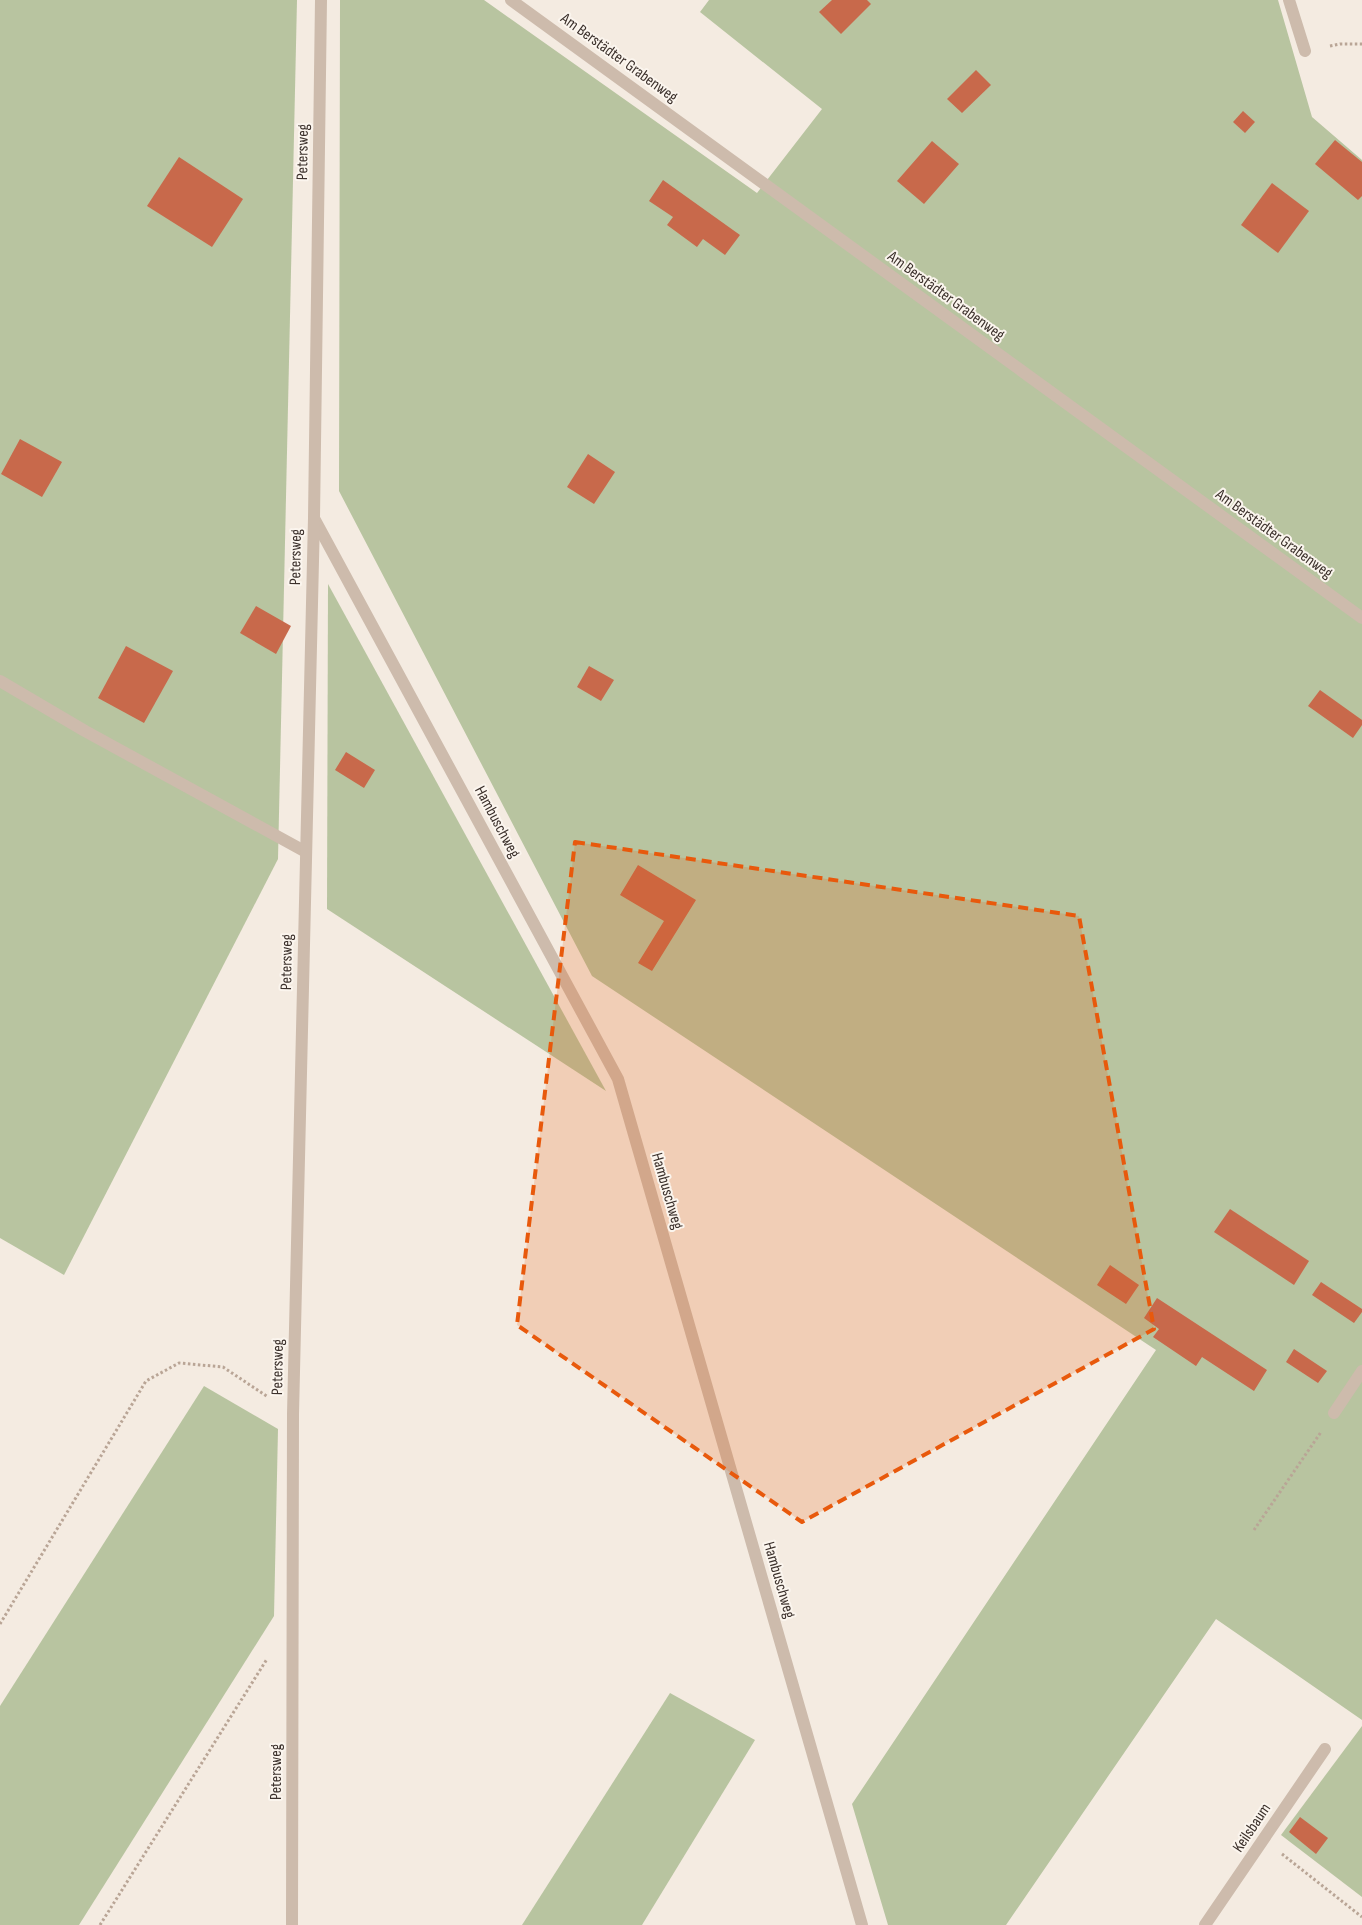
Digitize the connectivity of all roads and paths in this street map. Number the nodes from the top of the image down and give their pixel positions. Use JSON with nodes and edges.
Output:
{"nodes":[{"id":1,"x":321,"y":0,"type":"edge"},
{"id":2,"x":511,"y":0,"type":"edge"},
{"id":3,"x":1289,"y":0,"type":"edge"},
{"id":4,"x":1362,"y":44,"type":"edge"},
{"id":5,"x":1305,"y":51,"type":"joint"},
{"id":6,"x":314,"y":518,"type":"junction"},
{"id":7,"x":1362,"y":618,"type":"edge"},
{"id":8,"x":0,"y":681,"type":"edge"},
{"id":9,"x":306,"y":852,"type":"junction"},
{"id":10,"x":1362,"y":1370,"type":"edge"},
{"id":11,"x":1334,"y":1413,"type":"joint"},
{"id":12,"x":293,"y":1414,"type":"junction"},
{"id":13,"x":1254,"y":1530,"type":"dead end"},
{"id":14,"x":292,"y":1618,"type":"junction"},
{"id":15,"x":0,"y":1624,"type":"edge"},
{"id":16,"x":1326,"y":1749,"type":"dead end"},
{"id":17,"x":1264,"y":1839,"type":"junction"},
{"id":18,"x":1362,"y":1917,"type":"edge"},
{"id":19,"x":100,"y":1925,"type":"edge"},
{"id":20,"x":292,"y":1925,"type":"edge"},
{"id":21,"x":862,"y":1925,"type":"edge"},
{"id":22,"x":1205,"y":1925,"type":"edge"}],
"edges":[{"from":1,"to":6,"type":"street","name":"Petersweg"},
{"from":2,"to":7,"type":"street","name":"Am Berstädter Grabenweg"},
{"from":3,"to":5,"type":"street"},
{"from":4,"to":5,"type":"path"},
{"from":6,"to":9,"type":"street","name":"Petersweg"},
{"from":6,"to":21,"type":"street","name":"Hambuschweg"},
{"from":8,"to":9,"type":"street"},
{"from":9,"to":12,"type":"street","name":"Petersweg"},
{"from":10,"to":11,"type":"street"},
{"from":11,"to":13,"type":"path"},
{"from":12,"to":14,"type":"street","name":"Petersweg"},
{"from":12,"to":15,"type":"path"},
{"from":14,"to":19,"type":"path"},
{"from":14,"to":20,"type":"street","name":"Petersweg"},
{"from":16,"to":17,"type":"street","name":"Keilsbaum"},
{"from":17,"to":18,"type":"path"},
{"from":17,"to":22,"type":"street","name":"Keilsbaum"}]}
